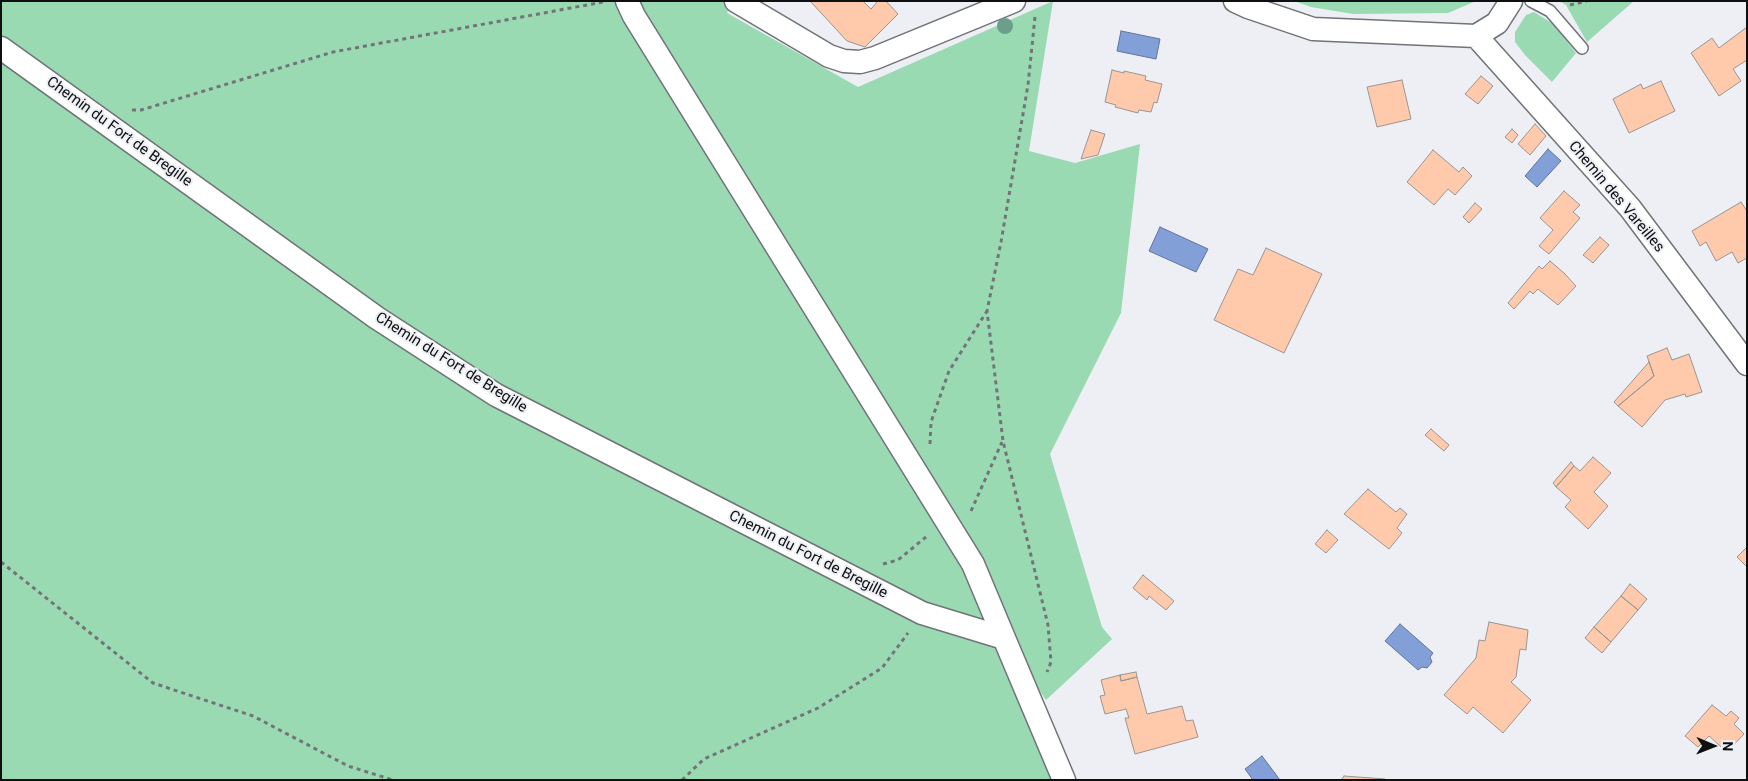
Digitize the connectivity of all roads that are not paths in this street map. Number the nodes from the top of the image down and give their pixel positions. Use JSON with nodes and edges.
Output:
{"nodes":[{"id":1,"x":627,"y":1,"type":"edge"},
{"id":2,"x":736,"y":1,"type":"edge"},
{"id":3,"x":1014,"y":1,"type":"edge"},
{"id":4,"x":1235,"y":1,"type":"edge"},
{"id":5,"x":1511,"y":1,"type":"edge"},
{"id":6,"x":1532,"y":1,"type":"edge"},
{"id":7,"x":1476,"y":36,"type":"junction"},
{"id":8,"x":1,"y":48,"type":"edge"},
{"id":9,"x":1582,"y":48,"type":"dead end"},
{"id":10,"x":1747,"y":364,"type":"edge"},
{"id":11,"x":1004,"y":638,"type":"junction"},
{"id":12,"x":1064,"y":780,"type":"edge"}],
"edges":[{"from":1,"to":11,"type":"street"},
{"from":2,"to":3,"type":"street"},
{"from":4,"to":7,"type":"street"},
{"from":5,"to":7,"type":"street"},
{"from":6,"to":9,"type":"lane"},
{"from":7,"to":10,"type":"street","name":"Chemin des Vareilles"},
{"from":8,"to":11,"type":"street","name":"Chemin du Fort de Bregille"},
{"from":11,"to":12,"type":"street"}]}
